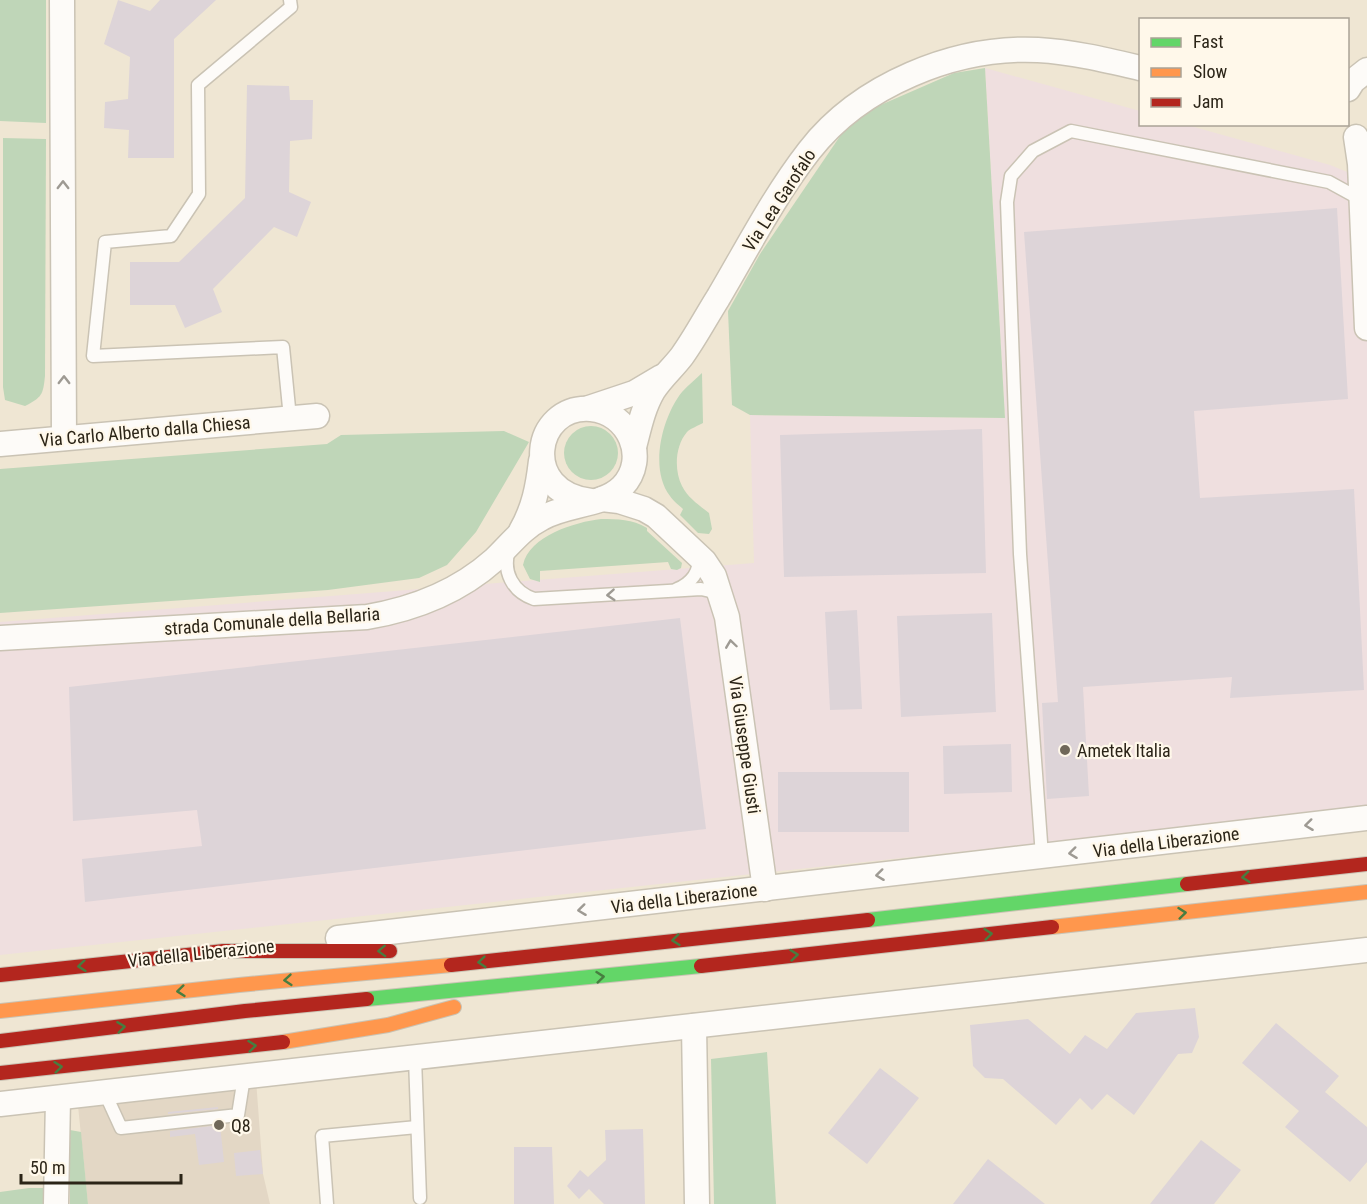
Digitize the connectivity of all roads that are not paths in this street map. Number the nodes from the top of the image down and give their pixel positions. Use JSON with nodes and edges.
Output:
{"nodes":[{"id":1,"x":62,"y":0,"type":"edge"},
{"id":2,"x":290,"y":0,"type":"edge"},
{"id":3,"x":1139,"y":68,"type":"edge"},
{"id":4,"x":1352,"y":132,"type":"edge"},
{"id":5,"x":1364,"y":189,"type":"edge"},
{"id":6,"x":1367,"y":328,"type":"edge"},
{"id":7,"x":668,"y":372,"type":"junction"},
{"id":8,"x":589,"y":408,"type":"junction"},
{"id":9,"x":318,"y":416,"type":"dead end"},
{"id":10,"x":290,"y":418,"type":"junction"},
{"id":11,"x":64,"y":438,"type":"junction"},
{"id":12,"x":0,"y":444,"type":"edge"},
{"id":13,"x":634,"y":455,"type":"junction"},
{"id":14,"x":541,"y":456,"type":"junction"},
{"id":15,"x":596,"y":500,"type":"junction"},
{"id":16,"x":656,"y":516,"type":"junction"},
{"id":17,"x":515,"y":537,"type":"junction"},
{"id":18,"x":697,"y":555,"type":"junction"},
{"id":19,"x":669,"y":590,"type":"junction"},
{"id":20,"x":723,"y":602,"type":"junction"},
{"id":21,"x":0,"y":638,"type":"edge"},
{"id":22,"x":1367,"y":818,"type":"edge"},
{"id":23,"x":1042,"y":856,"type":"junction"},
{"id":24,"x":1367,"y":864,"type":"edge"},
{"id":25,"x":765,"y":889,"type":"junction"},
{"id":26,"x":1367,"y":892,"type":"edge"},
{"id":27,"x":817,"y":924,"type":"junction"},
{"id":28,"x":667,"y":928,"type":"dead end"},
{"id":29,"x":402,"y":950,"type":"dead end"},
{"id":30,"x":224,"y":951,"type":"junction"},
{"id":31,"x":1367,"y":951,"type":"edge"},
{"id":32,"x":0,"y":975,"type":"edge"},
{"id":33,"x":542,"y":983,"type":"junction"},
{"id":34,"x":0,"y":1011,"type":"edge"},
{"id":35,"x":694,"y":1026,"type":"junction"},
{"id":36,"x":0,"y":1041,"type":"edge"},
{"id":37,"x":415,"y":1058,"type":"junction"},
{"id":38,"x":0,"y":1074,"type":"edge"},
{"id":39,"x":244,"y":1077,"type":"junction"},
{"id":40,"x":105,"y":1093,"type":"junction"},
{"id":41,"x":58,"y":1098,"type":"junction"},
{"id":42,"x":0,"y":1104,"type":"edge"},
{"id":43,"x":417,"y":1127,"type":"junction"},
{"id":44,"x":420,"y":1198,"type":"dead end"},
{"id":45,"x":56,"y":1204,"type":"edge"},
{"id":46,"x":327,"y":1204,"type":"edge"},
{"id":47,"x":697,"y":1204,"type":"edge"}],
"edges":[{"from":11,"to":1,"type":"street","one_way":true},
{"from":2,"to":10,"type":"lane"},
{"from":3,"to":7,"type":"street","name":"Via Lea Garofalo"},
{"from":4,"to":5,"type":"street"},
{"from":5,"to":6,"type":"street"},
{"from":5,"to":23,"type":"lane"},
{"from":7,"to":8,"type":"street","name":"Via Lea Garofalo"},
{"from":7,"to":13,"type":"street","name":"Via Lea Garofalo"},
{"from":8,"to":13,"type":"street"},
{"from":8,"to":14,"type":"street"},
{"from":9,"to":10,"type":"street","name":"Via Carlo Alberto dalla Chiesa"},
{"from":10,"to":11,"type":"street","name":"Via Carlo Alberto dalla Chiesa"},
{"from":11,"to":12,"type":"street","name":"Via Carlo Alberto dalla Chiesa"},
{"from":13,"to":15,"type":"street"},
{"from":13,"to":16,"type":"street","name":"Via Giuseppe Giusti"},
{"from":14,"to":15,"type":"street"},
{"from":14,"to":17,"type":"street"},
{"from":15,"to":16,"type":"street","name":"Via Giuseppe Giusti"},
{"from":15,"to":17,"type":"street"},
{"from":16,"to":18,"type":"street","name":"Via Giuseppe Giusti"},
{"from":19,"to":17,"type":"lane","one_way":true},
{"from":17,"to":21,"type":"street","name":"strada Comunale della Bellaria"},
{"from":18,"to":19,"type":"lane"},
{"from":18,"to":20,"type":"street","name":"Via Giuseppe Giusti"},
{"from":19,"to":20,"type":"lane"},
{"from":25,"to":20,"type":"street","name":"Via Giuseppe Giusti","one_way":true},
{"from":22,"to":23,"type":"street","name":"Via della Liberazione","one_way":true},
{"from":23,"to":25,"type":"street","name":"Via della Liberazione","one_way":true},
{"from":24,"to":27,"type":"main road","one_way":true},
{"from":25,"to":30,"type":"street","name":"Via della Liberazione","one_way":true},
{"from":33,"to":26,"type":"main road","one_way":true},
{"from":27,"to":28,"type":"main road"},
{"from":27,"to":34,"type":"main road","one_way":true},
{"from":29,"to":30,"type":"main road","one_way":true},
{"from":30,"to":32,"type":"main road","name":"Via della Liberazione","one_way":true},
{"from":31,"to":35,"type":"street"},
{"from":36,"to":33,"type":"main road","one_way":true},
{"from":38,"to":33,"type":"main road","one_way":true},
{"from":35,"to":37,"type":"street"},
{"from":35,"to":47,"type":"street"},
{"from":37,"to":39,"type":"street"},
{"from":37,"to":43,"type":"lane"},
{"from":39,"to":40,"type":"street"},
{"from":39,"to":40,"type":"lane"},
{"from":40,"to":41,"type":"street"},
{"from":41,"to":42,"type":"street"},
{"from":41,"to":45,"type":"street"},
{"from":43,"to":44,"type":"lane"},
{"from":43,"to":46,"type":"lane"}]}
